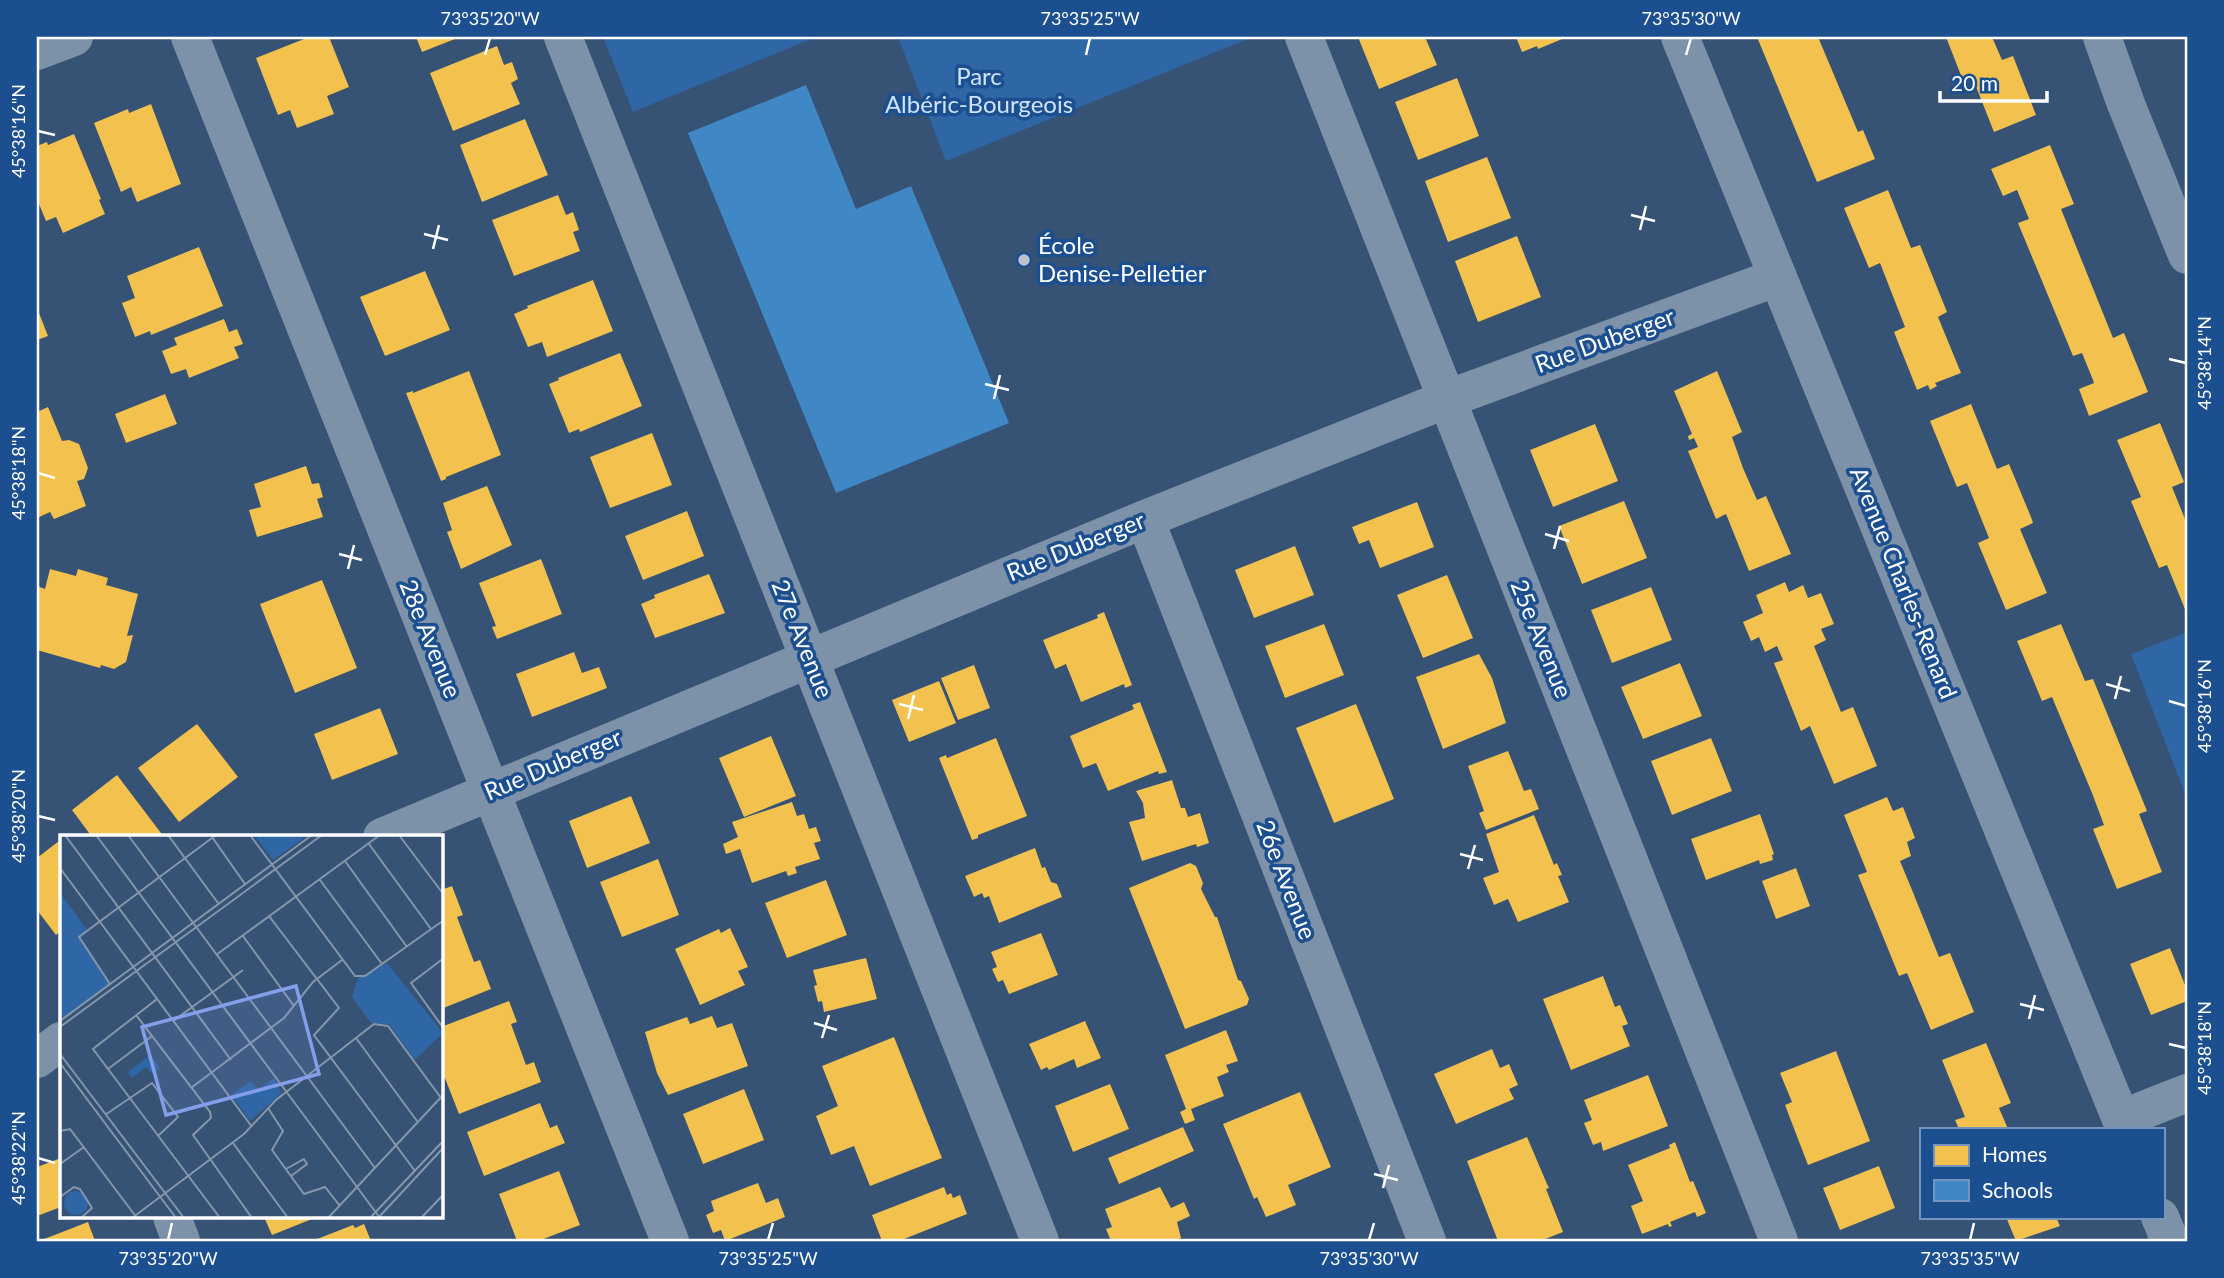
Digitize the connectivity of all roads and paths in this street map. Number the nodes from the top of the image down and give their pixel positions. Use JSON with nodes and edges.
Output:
{"nodes":[{"id":1,"x":74,"y":37,"type":"edge"},
{"id":2,"x":190,"y":37,"type":"edge"},
{"id":3,"x":563,"y":37,"type":"edge"},
{"id":4,"x":1304,"y":37,"type":"edge"},
{"id":5,"x":1680,"y":37,"type":"edge"},
{"id":6,"x":2102,"y":37,"type":"edge"},
{"id":7,"x":37,"y":51,"type":"edge"},
{"id":8,"x":2187,"y":255,"type":"edge"},
{"id":9,"x":1778,"y":277,"type":"junction"},
{"id":10,"x":1447,"y":399,"type":"junction"},
{"id":11,"x":1145,"y":519,"type":"junction"},
{"id":12,"x":809,"y":658,"type":"junction"},
{"id":13,"x":490,"y":792,"type":"junction"},
{"id":14,"x":387,"y":835,"type":"edge"},
{"id":15,"x":60,"y":1042,"type":"edge"},
{"id":16,"x":37,"y":1059,"type":"edge"},
{"id":17,"x":2187,"y":1093,"type":"edge"},
{"id":18,"x":2123,"y":1124,"type":"edge"},
{"id":19,"x":172,"y":1218,"type":"edge"},
{"id":20,"x":2160,"y":1218,"type":"edge"},
{"id":21,"x":181,"y":1241,"type":"edge"},
{"id":22,"x":670,"y":1241,"type":"edge"},
{"id":23,"x":1040,"y":1241,"type":"edge"},
{"id":24,"x":1427,"y":1241,"type":"edge"},
{"id":25,"x":1779,"y":1241,"type":"edge"},
{"id":26,"x":2170,"y":1241,"type":"edge"}],
"edges":[{"from":1,"to":7,"type":"street"},
{"from":2,"to":13,"type":"street","name":"28e Avenue"},
{"from":3,"to":12,"type":"street","name":"27e Avenue"},
{"from":4,"to":10,"type":"street","name":"25e Avenue"},
{"from":5,"to":9,"type":"street","name":"Avenue Charles-Renard"},
{"from":6,"to":8,"type":"street"},
{"from":9,"to":10,"type":"street","name":"Rue Duberger"},
{"from":9,"to":18,"type":"street","name":"Avenue Charles-Renard"},
{"from":10,"to":11,"type":"street","name":"Rue Duberger"},
{"from":10,"to":25,"type":"street","name":"25e Avenue"},
{"from":11,"to":12,"type":"street","name":"Rue Duberger"},
{"from":11,"to":24,"type":"street","name":"26e Avenue"},
{"from":12,"to":13,"type":"street","name":"Rue Duberger"},
{"from":12,"to":23,"type":"street","name":"27e Avenue"},
{"from":13,"to":14,"type":"street","name":"Rue Duberger"},
{"from":13,"to":22,"type":"street","name":"28e Avenue"},
{"from":15,"to":16,"type":"street"},
{"from":17,"to":18,"type":"street"},
{"from":19,"to":21,"type":"street"},
{"from":20,"to":26,"type":"street"}]}
